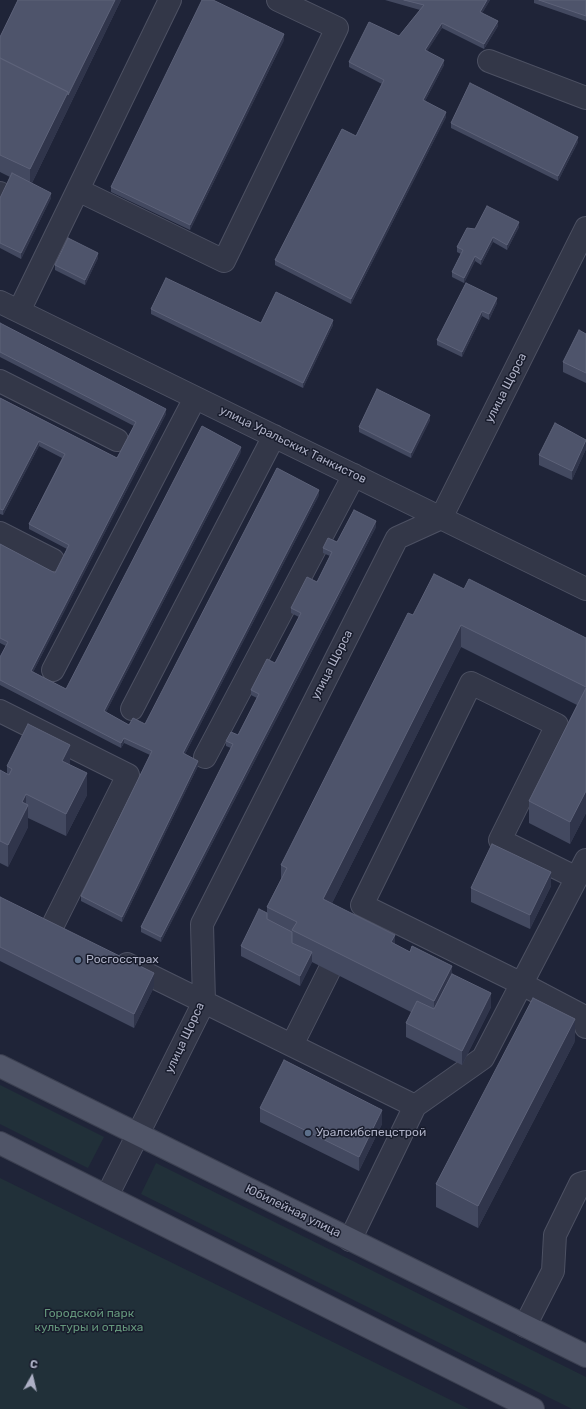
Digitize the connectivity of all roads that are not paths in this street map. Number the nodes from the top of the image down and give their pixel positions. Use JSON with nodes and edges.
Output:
{"nodes":[{"id":1,"x":170,"y":0,"type":"edge"},
{"id":2,"x":278,"y":0,"type":"edge"},
{"id":3,"x":489,"y":61,"type":"dead end"},
{"id":4,"x":586,"y":98,"type":"edge"},
{"id":5,"x":78,"y":190,"type":"junction"},
{"id":6,"x":586,"y":228,"type":"edge"},
{"id":7,"x":9,"y":307,"type":"edge"},
{"id":8,"x":0,"y":381,"type":"edge"},
{"id":9,"x":195,"y":398,"type":"junction"},
{"id":10,"x":274,"y":436,"type":"junction"},
{"id":11,"x":117,"y":440,"type":"dead end"},
{"id":12,"x":354,"y":475,"type":"junction"},
{"id":13,"x":441,"y":518,"type":"junction"},
{"id":14,"x":0,"y":533,"type":"edge"},
{"id":15,"x":53,"y":560,"type":"dead end"},
{"id":16,"x":586,"y":589,"type":"edge"},
{"id":17,"x":53,"y":670,"type":"dead end"},
{"id":18,"x":132,"y":708,"type":"dead end"},
{"id":19,"x":0,"y":711,"type":"edge"},
{"id":20,"x":204,"y":757,"type":"dead end"},
{"id":21,"x":581,"y":869,"type":"edge"},
{"id":22,"x":33,"y":917,"type":"edge"},
{"id":23,"x":52,"y":927,"type":"junction"},
{"id":24,"x":73,"y":937,"type":"edge"},
{"id":25,"x":108,"y":954,"type":"edge"},
{"id":26,"x":329,"y":971,"type":"edge"},
{"id":27,"x":522,"y":984,"type":"junction"},
{"id":28,"x":204,"y":1002,"type":"junction"},
{"id":29,"x":586,"y":1028,"type":"edge"},
{"id":30,"x":292,"y":1046,"type":"junction"},
{"id":31,"x":0,"y":1066,"type":"edge"},
{"id":32,"x":414,"y":1106,"type":"junction"},
{"id":33,"x":138,"y":1134,"type":"junction"},
{"id":34,"x":0,"y":1143,"type":"edge"},
{"id":35,"x":584,"y":1185,"type":"edge"},
{"id":36,"x":107,"y":1196,"type":"junction"},
{"id":37,"x":350,"y":1240,"type":"junction"},
{"id":38,"x":525,"y":1326,"type":"junction"},
{"id":39,"x":586,"y":1356,"type":"edge"},
{"id":40,"x":533,"y":1409,"type":"edge"}],
"edges":[{"from":1,"to":5,"type":"street"},
{"from":2,"to":5,"type":"street"},
{"from":3,"to":4,"type":"street"},
{"from":5,"to":7,"type":"street"},
{"from":6,"to":13,"type":"street","name":"улица Щорса"},
{"from":7,"to":9,"type":"street","name":"улица Уральских Танкистов"},
{"from":8,"to":11,"type":"street"},
{"from":9,"to":10,"type":"street","name":"улица Уральских Танкистов"},
{"from":9,"to":17,"type":"street"},
{"from":10,"to":12,"type":"street","name":"улица Уральских Танкистов"},
{"from":10,"to":18,"type":"street"},
{"from":12,"to":13,"type":"street","name":"улица Уральских Танкистов"},
{"from":12,"to":20,"type":"street"},
{"from":13,"to":16,"type":"street","name":"улица Уральских Танкистов"},
{"from":13,"to":28,"type":"street","name":"улица Щорса"},
{"from":14,"to":15,"type":"street"},
{"from":19,"to":23,"type":"street"},
{"from":21,"to":27,"type":"street"},
{"from":21,"to":27,"type":"street"},
{"from":22,"to":23,"type":"street"},
{"from":23,"to":24,"type":"street"},
{"from":25,"to":28,"type":"street"},
{"from":26,"to":30,"type":"street"},
{"from":27,"to":29,"type":"street"},
{"from":27,"to":32,"type":"street"},
{"from":28,"to":30,"type":"street"},
{"from":28,"to":33,"type":"street","name":"улица Щорса"},
{"from":30,"to":32,"type":"street"},
{"from":31,"to":33,"type":"main road","name":"Юбилейная улица"},
{"from":32,"to":37,"type":"street"},
{"from":33,"to":36,"type":"street","name":"улица Щорса"},
{"from":33,"to":37,"type":"main road","name":"Юбилейная улица"},
{"from":34,"to":36,"type":"main road"},
{"from":35,"to":38,"type":"street"},
{"from":36,"to":40,"type":"main road"},
{"from":37,"to":38,"type":"main road","name":"Юбилейная улица"},
{"from":38,"to":39,"type":"main road","name":"Юбилейная улица"}]}
